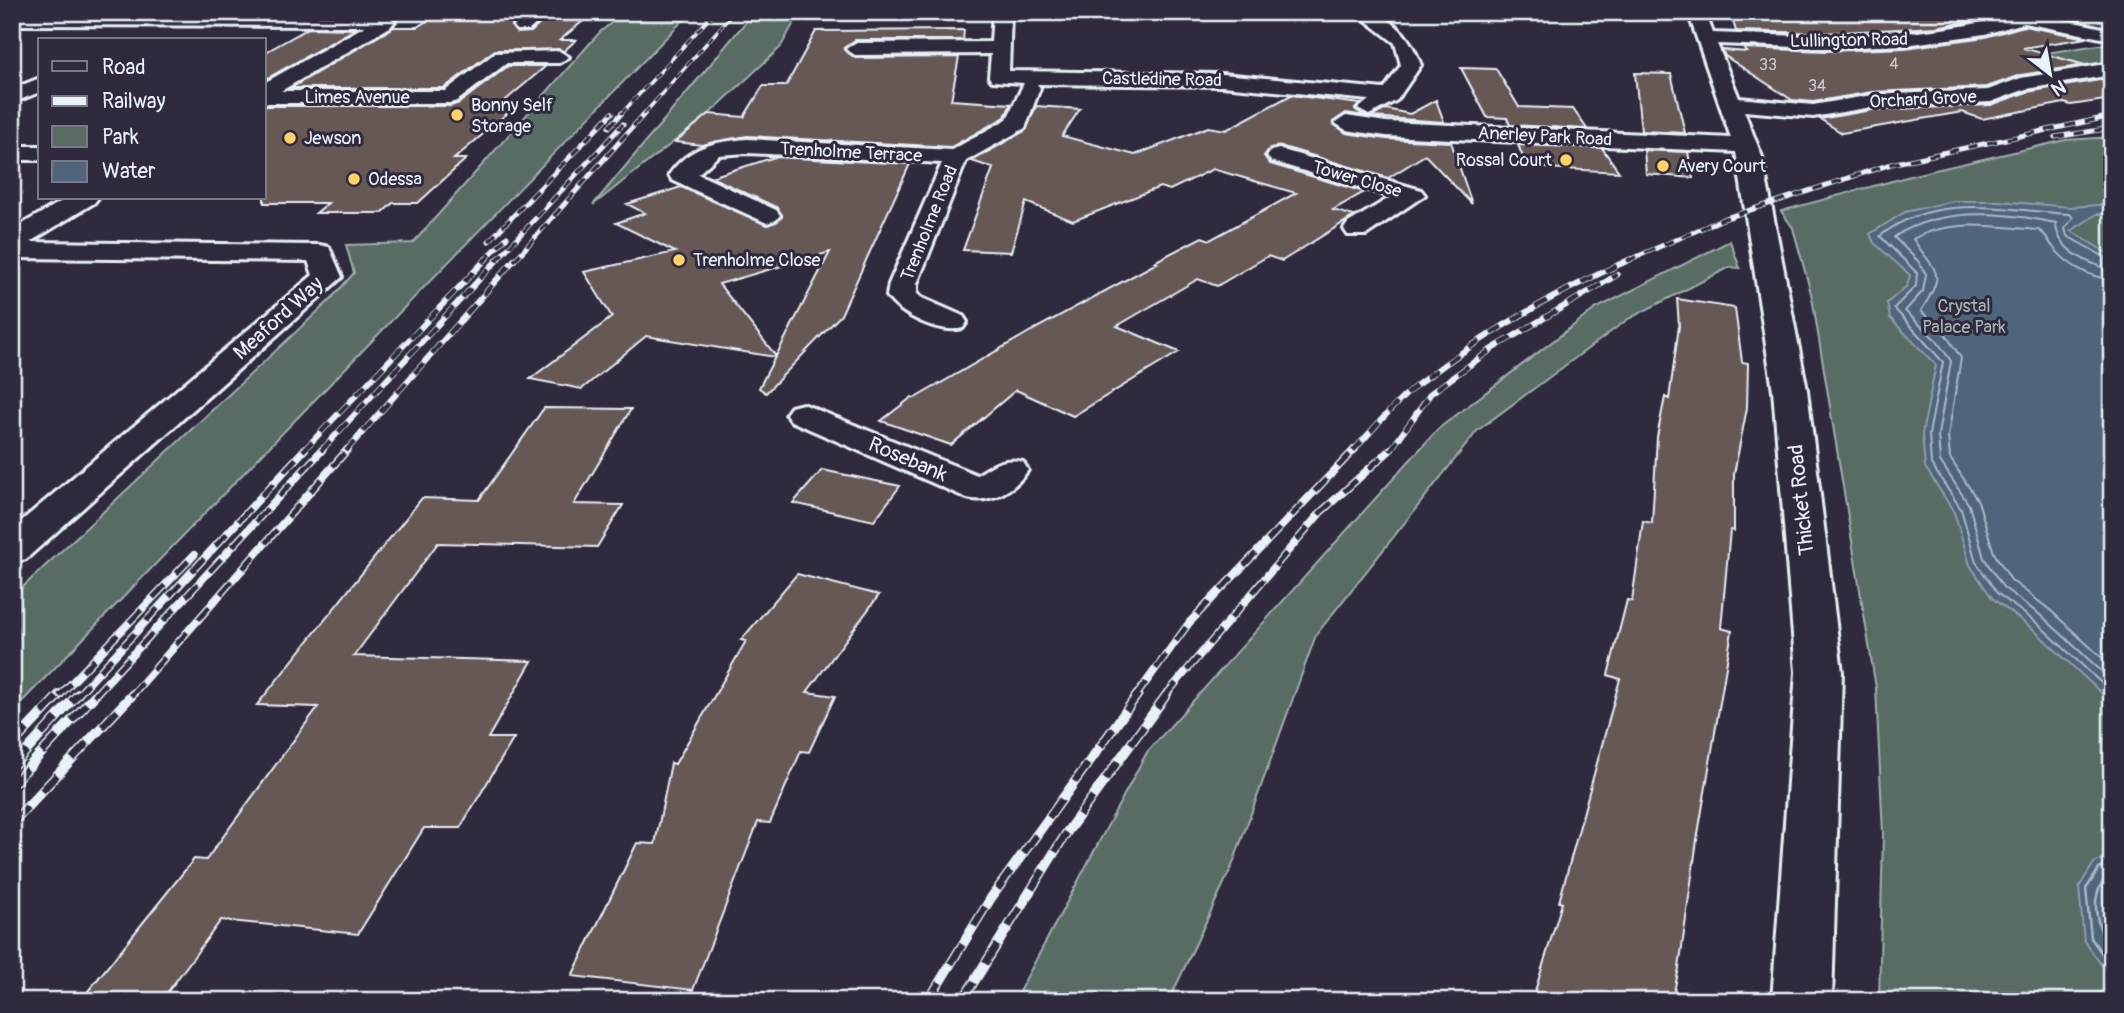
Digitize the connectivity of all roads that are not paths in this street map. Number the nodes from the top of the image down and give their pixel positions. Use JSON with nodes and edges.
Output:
{"nodes":[{"id":1,"x":85,"y":12,"type":"edge"},
{"id":2,"x":404,"y":12,"type":"edge"},
{"id":3,"x":542,"y":12,"type":"edge"},
{"id":4,"x":1002,"y":12,"type":"edge"},
{"id":5,"x":1363,"y":12,"type":"edge"},
{"id":6,"x":1696,"y":12,"type":"edge"},
{"id":7,"x":2019,"y":15,"type":"edge"},
{"id":8,"x":178,"y":19,"type":"junction"},
{"id":9,"x":21,"y":20,"type":"edge"},
{"id":10,"x":66,"y":20,"type":"junction"},
{"id":11,"x":386,"y":21,"type":"junction"},
{"id":12,"x":523,"y":26,"type":"dead end"},
{"id":13,"x":12,"y":27,"type":"edge"},
{"id":14,"x":2112,"y":35,"type":"edge"},
{"id":15,"x":137,"y":38,"type":"edge"},
{"id":16,"x":1704,"y":38,"type":"junction"},
{"id":17,"x":998,"y":48,"type":"junction"},
{"id":18,"x":855,"y":49,"type":"dead end"},
{"id":19,"x":559,"y":57,"type":"dead end"},
{"id":20,"x":2112,"y":69,"type":"edge"},
{"id":21,"x":38,"y":85,"type":"edge"},
{"id":22,"x":1030,"y":88,"type":"dead end"},
{"id":23,"x":266,"y":91,"type":"edge"},
{"id":24,"x":1390,"y":96,"type":"junction"},
{"id":25,"x":12,"y":97,"type":"edge"},
{"id":26,"x":266,"y":97,"type":"edge"},
{"id":27,"x":1733,"y":104,"type":"junction"},
{"id":28,"x":1744,"y":145,"type":"junction"},
{"id":29,"x":12,"y":153,"type":"edge"},
{"id":30,"x":38,"y":153,"type":"edge"},
{"id":31,"x":1279,"y":156,"type":"dead end"},
{"id":32,"x":956,"y":157,"type":"junction"},
{"id":33,"x":82,"y":200,"type":"edge"},
{"id":34,"x":767,"y":215,"type":"dead end"},
{"id":35,"x":1357,"y":229,"type":"dead end"},
{"id":36,"x":12,"y":241,"type":"edge"},
{"id":37,"x":12,"y":250,"type":"edge"},
{"id":38,"x":952,"y":322,"type":"dead end"},
{"id":39,"x":803,"y":414,"type":"dead end"},
{"id":40,"x":1010,"y":471,"type":"dead end"},
{"id":41,"x":12,"y":550,"type":"edge"},
{"id":42,"x":1802,"y":1001,"type":"edge"}],
"edges":[{"from":1,"to":10,"type":"street"},
{"from":2,"to":11,"type":"street"},
{"from":3,"to":12,"type":"street"},
{"from":4,"to":17,"type":"street","name":"Castledine Road"},
{"from":5,"to":24,"type":"street"},
{"from":6,"to":16,"type":"street","name":"Thicket Road"},
{"from":7,"to":14,"type":"street"},
{"from":7,"to":16,"type":"street","name":"Lullington Road"},
{"from":8,"to":10,"type":"street"},
{"from":8,"to":11,"type":"street"},
{"from":8,"to":15,"type":"street"},
{"from":9,"to":10,"type":"street"},
{"from":9,"to":13,"type":"street"},
{"from":11,"to":23,"type":"street"},
{"from":16,"to":27,"type":"street","name":"Thicket Road"},
{"from":17,"to":18,"type":"street"},
{"from":17,"to":24,"type":"street","name":"Castledine Road"},
{"from":19,"to":26,"type":"street","name":"Limes Avenue"},
{"from":20,"to":27,"type":"street","name":"Orchard Grove"},
{"from":21,"to":25,"type":"street"},
{"from":22,"to":32,"type":"street","name":"Trenholme Road"},
{"from":24,"to":28,"type":"street","name":"Anerley Park Road"},
{"from":27,"to":28,"type":"street","name":"Thicket Road"},
{"from":28,"to":42,"type":"street","name":"Thicket Road"},
{"from":29,"to":30,"type":"street"},
{"from":31,"to":35,"type":"street","name":"Tower Close"},
{"from":32,"to":34,"type":"street","name":"Trenholme Terrace"},
{"from":32,"to":38,"type":"street","name":"Trenholme Road"},
{"from":33,"to":36,"type":"street"},
{"from":37,"to":41,"type":"street","name":"Meaford Way"},
{"from":39,"to":40,"type":"street","name":"Rosebank"}]}
